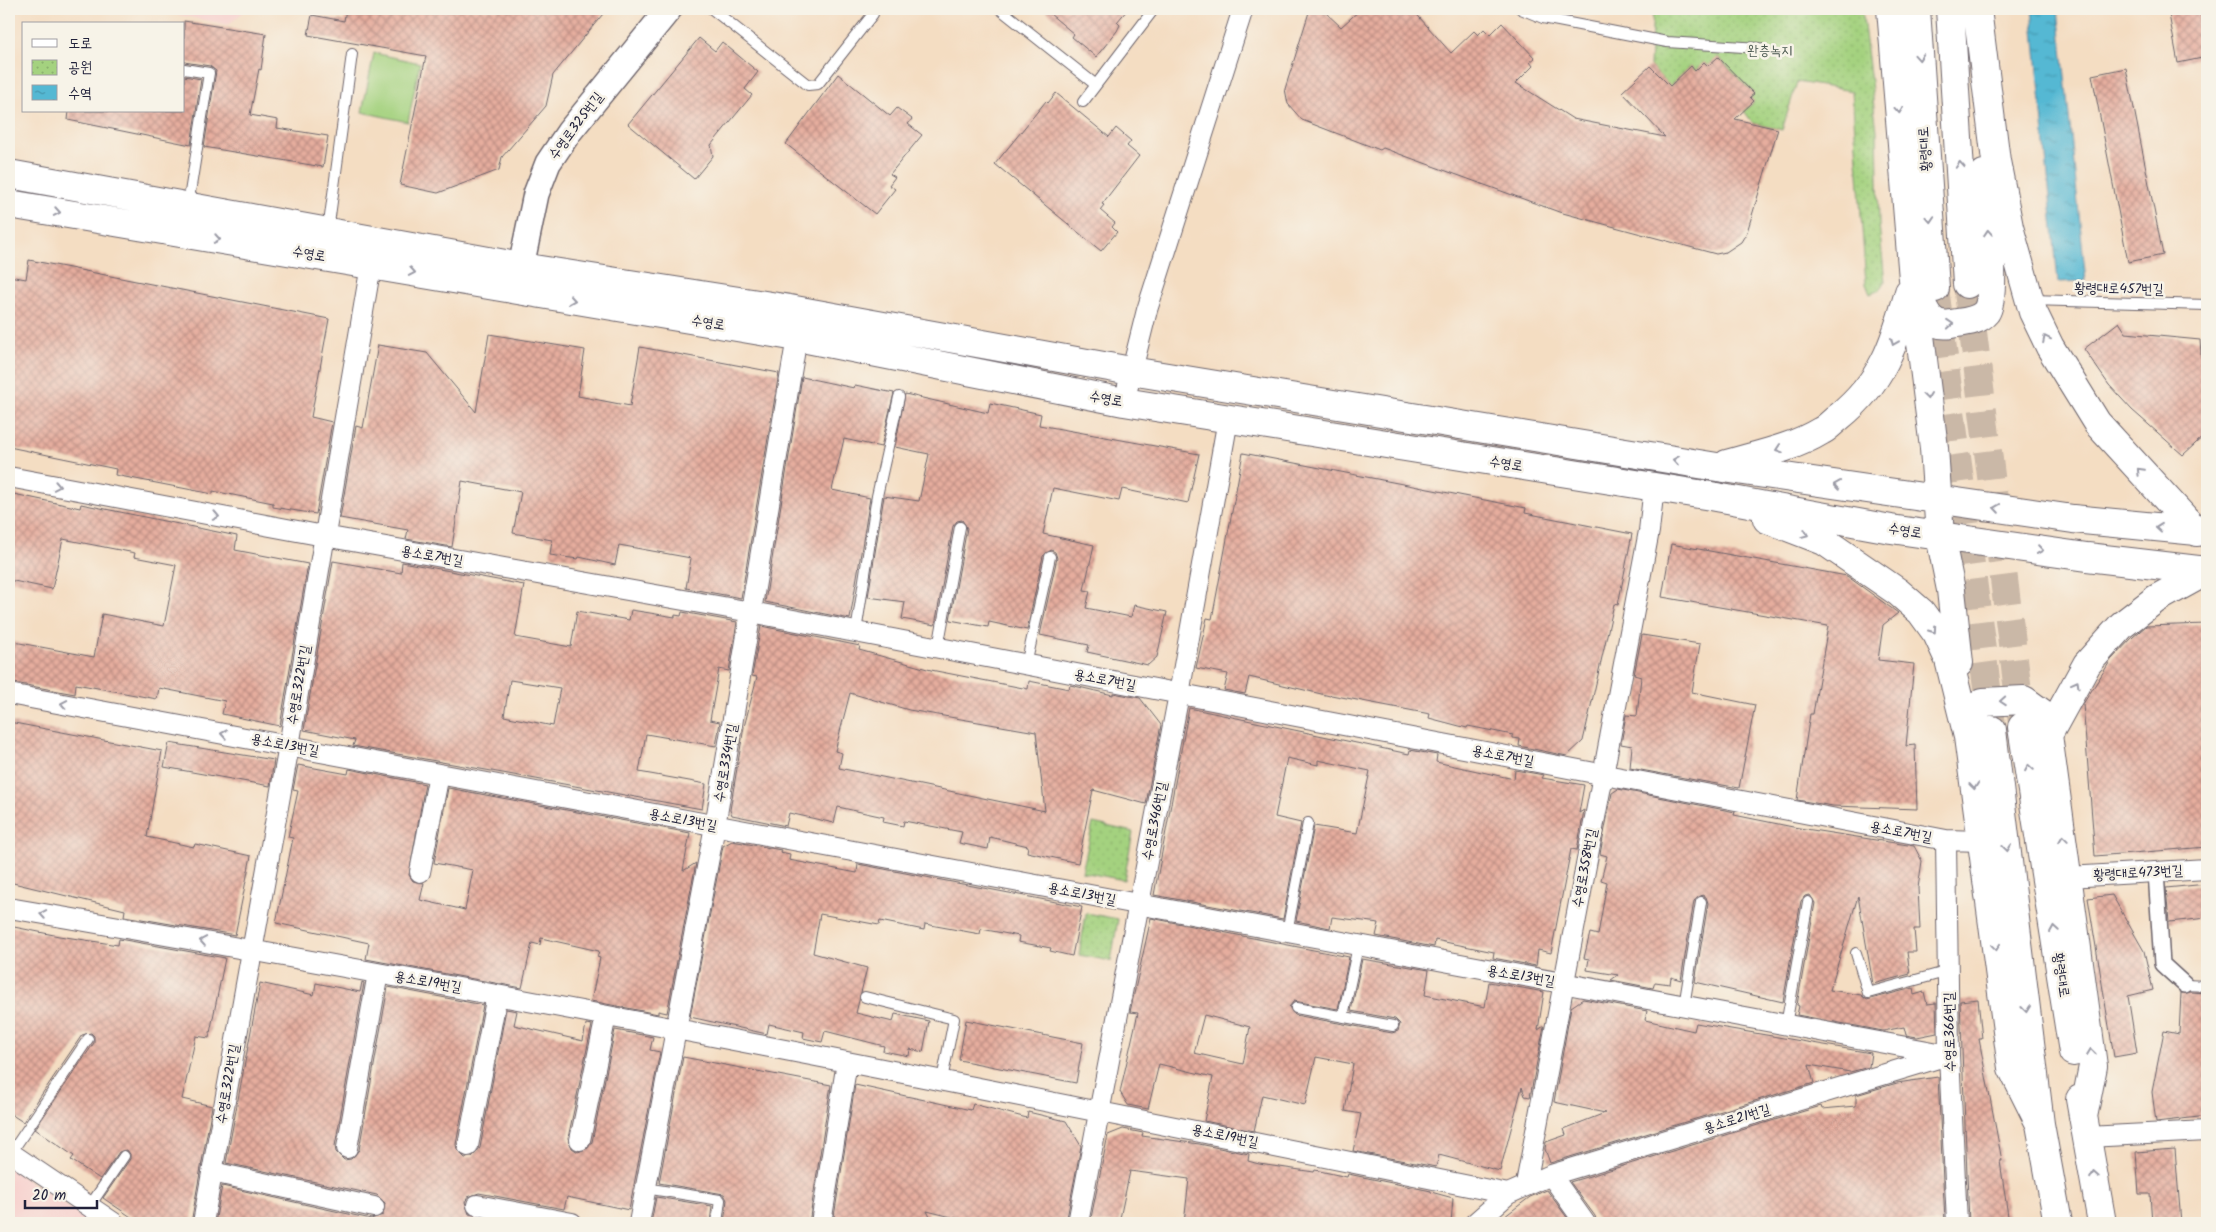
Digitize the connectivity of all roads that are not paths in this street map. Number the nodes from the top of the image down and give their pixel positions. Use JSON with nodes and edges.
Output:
{"nodes":[{"id":1,"x":669,"y":9,"type":"edge"},
{"id":2,"x":712,"y":9,"type":"edge"},
{"id":3,"x":872,"y":9,"type":"edge"},
{"id":4,"x":1000,"y":9,"type":"edge"},
{"id":5,"x":1154,"y":9,"type":"edge"},
{"id":6,"x":1242,"y":9,"type":"edge"},
{"id":7,"x":1521,"y":9,"type":"edge"},
{"id":8,"x":1891,"y":9,"type":"edge"},
{"id":9,"x":1916,"y":9,"type":"edge"},
{"id":10,"x":1950,"y":9,"type":"edge"},
{"id":11,"x":1973,"y":9,"type":"edge"},
{"id":12,"x":1977,"y":9,"type":"edge"},
{"id":13,"x":1759,"y":48,"type":"dead end"},
{"id":14,"x":352,"y":54,"type":"dead end"},
{"id":15,"x":185,"y":69,"type":"edge"},
{"id":16,"x":1096,"y":86,"type":"junction"},
{"id":17,"x":1083,"y":102,"type":"dead end"},
{"id":18,"x":9,"y":174,"type":"edge"},
{"id":19,"x":9,"y":204,"type":"edge"},
{"id":20,"x":188,"y":207,"type":"junction"},
{"id":21,"x":328,"y":232,"type":"junction"},
{"id":22,"x":371,"y":265,"type":"junction"},
{"id":23,"x":519,"y":279,"type":"junction"},
{"id":24,"x":1924,"y":283,"type":"junction"},
{"id":25,"x":1967,"y":284,"type":"tunnel mouth"},
{"id":26,"x":2029,"y":300,"type":"junction"},
{"id":27,"x":2207,"y":305,"type":"edge"},
{"id":28,"x":796,"y":337,"type":"junction"},
{"id":29,"x":1131,"y":371,"type":"junction"},
{"id":30,"x":899,"y":397,"type":"dead end"},
{"id":31,"x":1124,"y":402,"type":"junction"},
{"id":32,"x":1228,"y":419,"type":"junction"},
{"id":33,"x":1717,"y":467,"type":"junction"},
{"id":34,"x":9,"y":477,"type":"edge"},
{"id":35,"x":1654,"y":487,"type":"junction"},
{"id":36,"x":1711,"y":496,"type":"junction"},
{"id":37,"x":1937,"y":500,"type":"junction"},
{"id":38,"x":960,"y":527,"type":"dead end"},
{"id":39,"x":2202,"y":532,"type":"edge"},
{"id":40,"x":324,"y":536,"type":"junction"},
{"id":41,"x":1940,"y":536,"type":"junction"},
{"id":42,"x":1050,"y":557,"type":"dead end"},
{"id":43,"x":2206,"y":571,"type":"edge"},
{"id":44,"x":751,"y":612,"type":"junction"},
{"id":45,"x":856,"y":632,"type":"junction"},
{"id":46,"x":938,"y":648,"type":"junction"},
{"id":47,"x":1026,"y":665,"type":"junction"},
{"id":48,"x":9,"y":694,"type":"edge"},
{"id":49,"x":1179,"y":694,"type":"junction"},
{"id":50,"x":2022,"y":727,"type":"tunnel mouth"},
{"id":51,"x":1980,"y":734,"type":"junction"},
{"id":52,"x":2048,"y":735,"type":"junction"},
{"id":53,"x":289,"y":746,"type":"junction"},
{"id":54,"x":439,"y":774,"type":"junction"},
{"id":55,"x":1603,"y":775,"type":"junction"},
{"id":56,"x":1308,"y":823,"type":"dead end"},
{"id":57,"x":715,"y":826,"type":"junction"},
{"id":58,"x":1946,"y":840,"type":"junction"},
{"id":59,"x":1981,"y":841,"type":"junction"},
{"id":60,"x":2207,"y":869,"type":"edge"},
{"id":61,"x":420,"y":872,"type":"dead end"},
{"id":62,"x":2156,"y":872,"type":"junction"},
{"id":63,"x":2068,"y":877,"type":"junction"},
{"id":64,"x":1701,"y":902,"type":"dead end"},
{"id":65,"x":1808,"y":902,"type":"dead end"},
{"id":66,"x":1139,"y":905,"type":"junction"},
{"id":67,"x":9,"y":908,"type":"edge"},
{"id":68,"x":1287,"y":932,"type":"junction"},
{"id":69,"x":1358,"y":946,"type":"junction"},
{"id":70,"x":252,"y":949,"type":"junction"},
{"id":71,"x":1856,"y":953,"type":"dead end"},
{"id":72,"x":1949,"y":971,"type":"junction"},
{"id":73,"x":378,"y":973,"type":"junction"},
{"id":74,"x":1564,"y":984,"type":"junction"},
{"id":75,"x":2185,"y":985,"type":"joint"},
{"id":76,"x":2207,"y":986,"type":"edge"},
{"id":77,"x":497,"y":995,"type":"junction"},
{"id":78,"x":865,"y":997,"type":"dead end"},
{"id":79,"x":1684,"y":1006,"type":"junction"},
{"id":80,"x":1296,"y":1008,"type":"dead end"},
{"id":81,"x":606,"y":1016,"type":"junction"},
{"id":82,"x":1343,"y":1016,"type":"junction"},
{"id":83,"x":1786,"y":1025,"type":"junction"},
{"id":84,"x":1393,"y":1026,"type":"dead end"},
{"id":85,"x":675,"y":1028,"type":"junction"},
{"id":86,"x":88,"y":1039,"type":"dead end"},
{"id":87,"x":1949,"y":1055,"type":"junction"},
{"id":88,"x":847,"y":1062,"type":"junction"},
{"id":89,"x":942,"y":1080,"type":"junction"},
{"id":90,"x":1100,"y":1111,"type":"junction"},
{"id":91,"x":2040,"y":1124,"type":"junction"},
{"id":92,"x":2085,"y":1127,"type":"junction"},
{"id":93,"x":2207,"y":1132,"type":"edge"},
{"id":94,"x":580,"y":1140,"type":"dead end"},
{"id":95,"x":468,"y":1146,"type":"dead end"},
{"id":96,"x":347,"y":1148,"type":"dead end"},
{"id":97,"x":10,"y":1153,"type":"edge"},
{"id":98,"x":124,"y":1156,"type":"dead end"},
{"id":99,"x":212,"y":1172,"type":"junction"},
{"id":100,"x":1550,"y":1175,"type":"junction"},
{"id":101,"x":1526,"y":1184,"type":"junction"},
{"id":102,"x":645,"y":1188,"type":"junction"},
{"id":103,"x":1508,"y":1194,"type":"junction"},
{"id":104,"x":477,"y":1205,"type":"dead end"},
{"id":105,"x":89,"y":1207,"type":"junction"},
{"id":106,"x":374,"y":1207,"type":"dead end"},
{"id":107,"x":114,"y":1223,"type":"edge"},
{"id":108,"x":203,"y":1223,"type":"edge"},
{"id":109,"x":572,"y":1223,"type":"edge"},
{"id":110,"x":638,"y":1223,"type":"edge"},
{"id":111,"x":716,"y":1223,"type":"edge"},
{"id":112,"x":822,"y":1223,"type":"edge"},
{"id":113,"x":1078,"y":1223,"type":"edge"},
{"id":114,"x":1475,"y":1223,"type":"edge"},
{"id":115,"x":1585,"y":1223,"type":"edge"},
{"id":116,"x":1957,"y":1223,"type":"edge"},
{"id":117,"x":2058,"y":1223,"type":"edge"},
{"id":118,"x":2102,"y":1223,"type":"edge"}],
"edges":[{"from":1,"to":23,"type":"street","name":"수영로325번길"},
{"from":2,"to":3,"type":"lane"},
{"from":4,"to":16,"type":"lane"},
{"from":5,"to":16,"type":"lane"},
{"from":6,"to":29,"type":"street"},
{"from":7,"to":13,"type":"lane"},
{"from":8,"to":24,"type":"main road","one_way":true},
{"from":9,"to":24,"type":"main road","name":"황령대로","one_way":true},
{"from":25,"to":10,"type":"main road","one_way":true},
{"from":24,"to":11,"type":"main road","one_way":true},
{"from":12,"to":26,"type":"main road"},
{"from":14,"to":21,"type":"lane"},
{"from":15,"to":20,"type":"lane"},
{"from":16,"to":17,"type":"lane"},
{"from":18,"to":20,"type":"main road","name":"수영로"},
{"from":19,"to":22,"type":"main road","name":"수영로","one_way":true},
{"from":20,"to":21,"type":"main road","name":"수영로"},
{"from":21,"to":23,"type":"main road","name":"수영로"},
{"from":22,"to":23,"type":"main road","name":"수영로","one_way":true},
{"from":22,"to":40,"type":"street","name":"수영로322번길"},
{"from":23,"to":28,"type":"main road","name":"수영로","one_way":true},
{"from":23,"to":29,"type":"main road","name":"수영로"},
{"from":24,"to":33,"type":"main road","one_way":true},
{"from":24,"to":37,"type":"main road","one_way":true},
{"from":26,"to":27,"type":"lane","name":"황령대로457번길"},
{"from":39,"to":26,"type":"main road","one_way":true},
{"from":28,"to":31,"type":"main road","name":"수영로"},
{"from":28,"to":44,"type":"street","name":"수영로334번길"},
{"from":29,"to":31,"type":"street"},
{"from":33,"to":29,"type":"main road","name":"수영로","one_way":true},
{"from":30,"to":45,"type":"lane"},
{"from":31,"to":32,"type":"main road","name":"수영로"},
{"from":32,"to":35,"type":"main road","name":"수영로"},
{"from":32,"to":49,"type":"street","name":"수영로346번길"},
{"from":37,"to":33,"type":"main road","name":"수영로","one_way":true},
{"from":34,"to":40,"type":"street","name":"용소로7번길","one_way":true},
{"from":35,"to":36,"type":"main road","name":"수영로"},
{"from":35,"to":55,"type":"street","name":"수영로358번길"},
{"from":36,"to":41,"type":"main road","name":"수영로"},
{"from":36,"to":51,"type":"main road","one_way":true},
{"from":39,"to":37,"type":"main road","name":"수영로","one_way":true},
{"from":37,"to":41,"type":"main road"},
{"from":38,"to":46,"type":"lane"},
{"from":40,"to":44,"type":"street","name":"용소로7번길"},
{"from":40,"to":53,"type":"street","name":"수영로322번길"},
{"from":41,"to":43,"type":"main road","name":"수영로","one_way":true},
{"from":41,"to":51,"type":"main road"},
{"from":42,"to":47,"type":"lane"},
{"from":52,"to":43,"type":"main road","one_way":true},
{"from":44,"to":45,"type":"street","name":"용소로7번길"},
{"from":44,"to":57,"type":"street","name":"수영로334번길"},
{"from":45,"to":46,"type":"street","name":"용소로7번길"},
{"from":46,"to":47,"type":"street","name":"용소로7번길"},
{"from":47,"to":49,"type":"street","name":"용소로7번길"},
{"from":53,"to":48,"type":"street","name":"용소로13번길","one_way":true},
{"from":49,"to":55,"type":"street","name":"용소로7번길"},
{"from":49,"to":66,"type":"street","name":"수영로346번길"},
{"from":92,"to":50,"type":"main road","name":"황령대로","one_way":true},
{"from":52,"to":51,"type":"main road","one_way":true},
{"from":51,"to":59,"type":"main road","one_way":true},
{"from":51,"to":91,"type":"main road","one_way":true},
{"from":63,"to":52,"type":"main road","one_way":true},
{"from":53,"to":54,"type":"street","name":"용소로13번길"},
{"from":53,"to":70,"type":"street","name":"수영로322번길"},
{"from":54,"to":57,"type":"street","name":"용소로13번길"},
{"from":54,"to":61,"type":"street"},
{"from":55,"to":58,"type":"street","name":"용소로7번길"},
{"from":55,"to":74,"type":"street","name":"수영로358번길"},
{"from":56,"to":68,"type":"lane"},
{"from":57,"to":66,"type":"street","name":"용소로13번길"},
{"from":57,"to":85,"type":"street","name":"수영로334번길"},
{"from":58,"to":59,"type":"street","name":"용소로7번길"},
{"from":58,"to":72,"type":"street","name":"수영로366번길"},
{"from":59,"to":91,"type":"main road","one_way":true},
{"from":60,"to":62,"type":"street","name":"황령대로473번길"},
{"from":62,"to":63,"type":"street","name":"황령대로473번길"},
{"from":62,"to":75,"type":"street"},
{"from":92,"to":63,"type":"main road","one_way":true},
{"from":64,"to":79,"type":"lane"},
{"from":65,"to":83,"type":"lane"},
{"from":66,"to":68,"type":"street","name":"용소로13번길"},
{"from":66,"to":90,"type":"street","name":"수영로346번길"},
{"from":70,"to":67,"type":"street","name":"용소로19번길","one_way":true},
{"from":68,"to":69,"type":"street","name":"용소로13번길"},
{"from":69,"to":74,"type":"street","name":"용소로13번길"},
{"from":69,"to":82,"type":"lane"},
{"from":70,"to":73,"type":"street","name":"용소로19번길"},
{"from":70,"to":99,"type":"street","name":"수영로322번길"},
{"from":71,"to":72,"type":"lane"},
{"from":72,"to":87,"type":"street","name":"수영로366번길"},
{"from":73,"to":77,"type":"street","name":"용소로19번길"},
{"from":73,"to":96,"type":"street"},
{"from":74,"to":79,"type":"street","name":"용소로13번길"},
{"from":74,"to":101,"type":"street","name":"수영로358번길"},
{"from":75,"to":76,"type":"lane"},
{"from":77,"to":81,"type":"street","name":"용소로19번길"},
{"from":77,"to":95,"type":"street"},
{"from":78,"to":89,"type":"lane"},
{"from":79,"to":83,"type":"street","name":"용소로13번길"},
{"from":80,"to":82,"type":"lane"},
{"from":81,"to":85,"type":"street","name":"용소로19번길"},
{"from":81,"to":94,"type":"street"},
{"from":82,"to":84,"type":"lane"},
{"from":83,"to":87,"type":"street","name":"용소로13번길"},
{"from":85,"to":88,"type":"street","name":"용소로19번길"},
{"from":85,"to":102,"type":"street","name":"수영로334번길"},
{"from":86,"to":97,"type":"lane"},
{"from":87,"to":100,"type":"street","name":"용소로21번길"},
{"from":87,"to":116,"type":"street","name":"수영로366번길"},
{"from":88,"to":89,"type":"street","name":"용소로19번길"},
{"from":88,"to":112,"type":"street"},
{"from":89,"to":90,"type":"street","name":"용소로19번길"},
{"from":90,"to":103,"type":"street","name":"용소로19번길"},
{"from":90,"to":113,"type":"street","name":"수영로346번길"},
{"from":91,"to":117,"type":"main road"},
{"from":92,"to":93,"type":"street"},
{"from":118,"to":92,"type":"main road","name":"황령대로","one_way":true},
{"from":97,"to":105,"type":"street"},
{"from":98,"to":105,"type":"lane"},
{"from":99,"to":106,"type":"street"},
{"from":99,"to":108,"type":"street","name":"수영로322번길"},
{"from":100,"to":101,"type":"street","name":"용소로21번길"},
{"from":100,"to":115,"type":"street"},
{"from":101,"to":103,"type":"street"},
{"from":102,"to":110,"type":"street","name":"수영로334번길"},
{"from":102,"to":111,"type":"lane"},
{"from":103,"to":114,"type":"street"},
{"from":104,"to":109,"type":"street"},
{"from":105,"to":107,"type":"street"}]}
